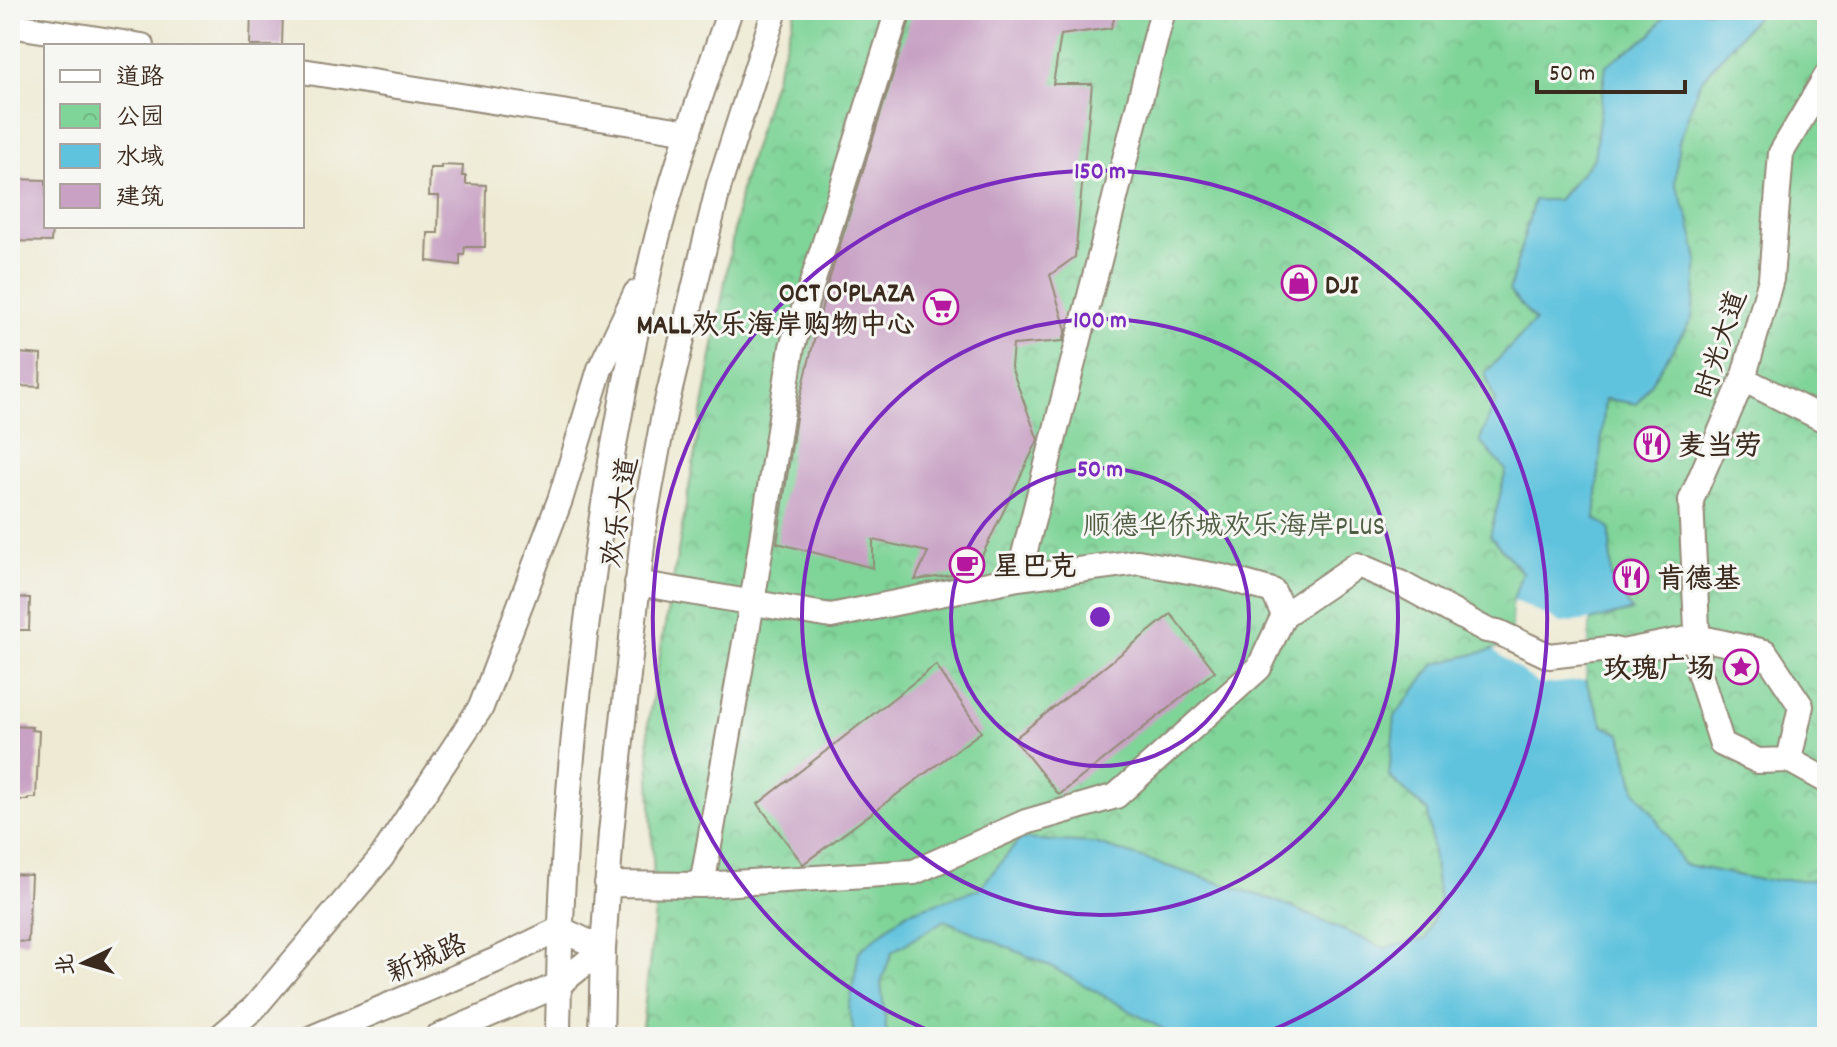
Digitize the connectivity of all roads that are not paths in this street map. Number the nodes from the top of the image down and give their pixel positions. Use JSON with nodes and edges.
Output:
{"nodes":[{"id":1,"x":730,"y":10,"type":"edge"},
{"id":2,"x":775,"y":10,"type":"edge"},
{"id":3,"x":898,"y":10,"type":"edge"},
{"id":4,"x":1163,"y":10,"type":"edge"},
{"id":5,"x":10,"y":25,"type":"edge"},
{"id":6,"x":129,"y":44,"type":"edge"},
{"id":7,"x":304,"y":71,"type":"edge"},
{"id":8,"x":1827,"y":75,"type":"edge"},
{"id":9,"x":689,"y":132,"type":"junction"},
{"id":10,"x":652,"y":258,"type":"junction"},
{"id":11,"x":1743,"y":379,"type":"junction"},
{"id":12,"x":1827,"y":421,"type":"edge"},
{"id":13,"x":1018,"y":578,"type":"junction"},
{"id":14,"x":637,"y":583,"type":"junction"},
{"id":15,"x":752,"y":603,"type":"junction"},
{"id":16,"x":1284,"y":615,"type":"junction"},
{"id":17,"x":1697,"y":637,"type":"junction"},
{"id":18,"x":573,"y":758,"type":"junction"},
{"id":19,"x":1789,"y":760,"type":"junction"},
{"id":20,"x":617,"y":762,"type":"junction"},
{"id":21,"x":1827,"y":781,"type":"edge"},
{"id":22,"x":607,"y":884,"type":"junction"},
{"id":23,"x":702,"y":885,"type":"junction"},
{"id":24,"x":560,"y":929,"type":"junction"},
{"id":25,"x":603,"y":949,"type":"junction"},
{"id":26,"x":558,"y":985,"type":"junction"},
{"id":27,"x":324,"y":1033,"type":"edge"},
{"id":28,"x":220,"y":1037,"type":"edge"},
{"id":29,"x":361,"y":1037,"type":"edge"},
{"id":30,"x":437,"y":1037,"type":"edge"},
{"id":31,"x":558,"y":1037,"type":"edge"},
{"id":32,"x":601,"y":1037,"type":"edge"}],
"edges":[{"from":1,"to":9,"type":"street","name":"欢乐大道"},
{"from":2,"to":14,"type":"street","name":"欢乐大道"},
{"from":3,"to":15,"type":"street"},
{"from":4,"to":13,"type":"street"},
{"from":5,"to":6,"type":"street"},
{"from":7,"to":9,"type":"street"},
{"from":8,"to":11,"type":"street","name":"时光大道"},
{"from":9,"to":10,"type":"street","name":"欢乐大道"},
{"from":10,"to":18,"type":"street","name":"欢乐大道"},
{"from":10,"to":28,"type":"street"},
{"from":11,"to":12,"type":"street"},
{"from":11,"to":17,"type":"street","name":"时光大道"},
{"from":13,"to":15,"type":"street"},
{"from":13,"to":16,"type":"street"},
{"from":14,"to":15,"type":"street"},
{"from":14,"to":20,"type":"street","name":"欢乐大道"},
{"from":15,"to":23,"type":"street"},
{"from":16,"to":17,"type":"street"},
{"from":16,"to":23,"type":"street"},
{"from":17,"to":19,"type":"street","name":"时光大道"},
{"from":17,"to":19,"type":"street"},
{"from":18,"to":20,"type":"street"},
{"from":18,"to":24,"type":"street","name":"欢乐大道"},
{"from":19,"to":21,"type":"street"},
{"from":20,"to":22,"type":"street","name":"欢乐大道"},
{"from":22,"to":23,"type":"street"},
{"from":22,"to":25,"type":"street","name":"欢乐大道"},
{"from":24,"to":25,"type":"street"},
{"from":24,"to":26,"type":"street","name":"欢乐大道"},
{"from":24,"to":27,"type":"street","name":"新城路"},
{"from":25,"to":26,"type":"street"},
{"from":25,"to":32,"type":"street","name":"欢乐大道"},
{"from":26,"to":30,"type":"street"},
{"from":26,"to":31,"type":"street","name":"欢乐大道"},
{"from":27,"to":29,"type":"street"}]}
